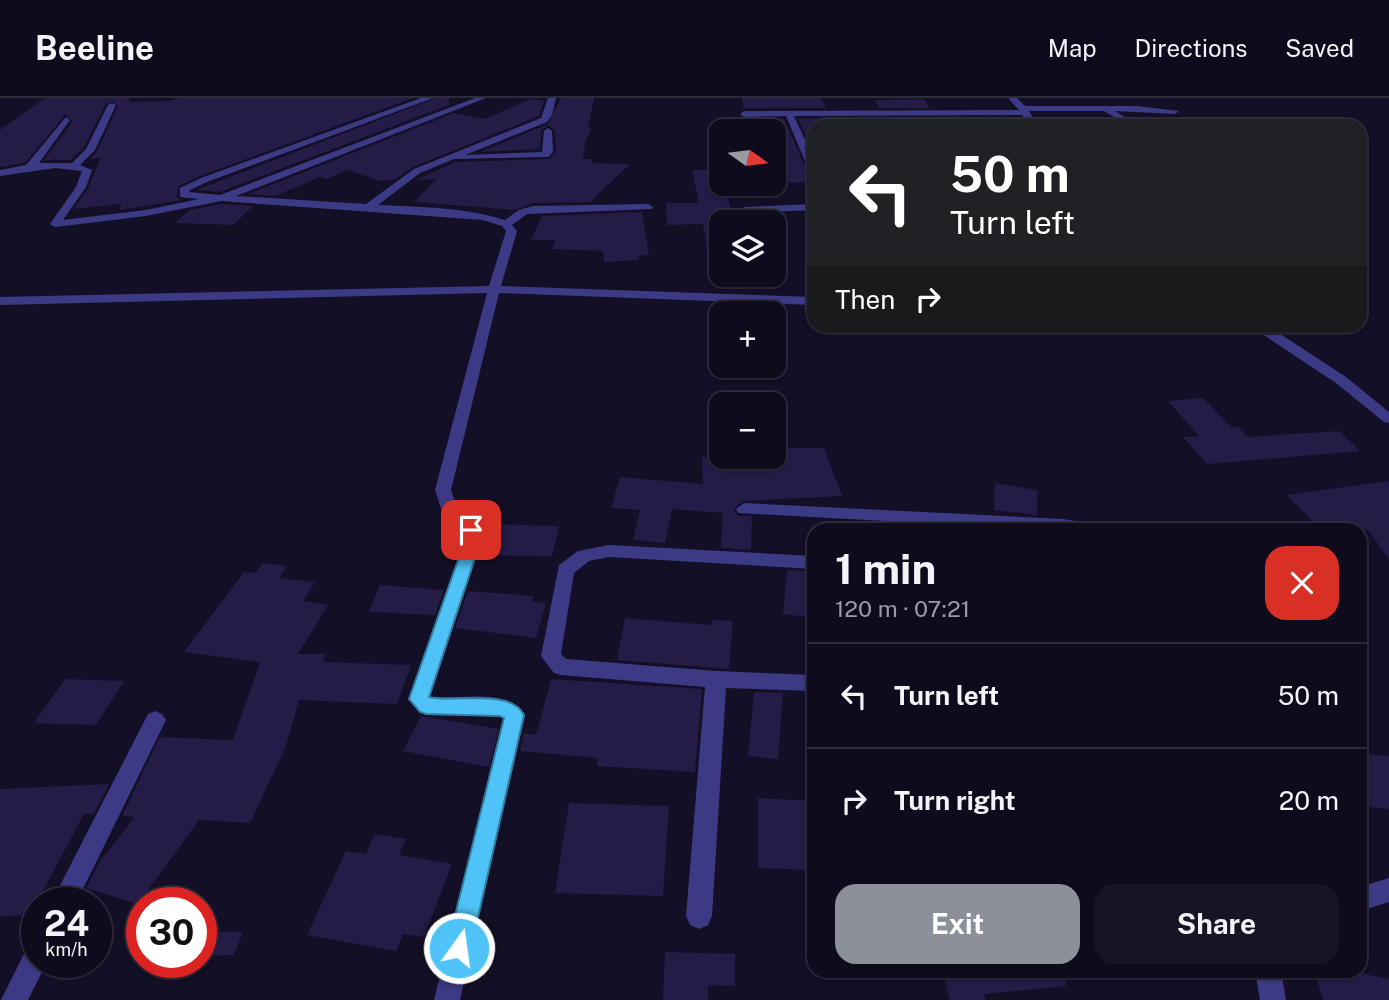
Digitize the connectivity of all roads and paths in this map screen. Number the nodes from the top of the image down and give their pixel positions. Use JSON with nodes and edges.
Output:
{"nodes":[{"id":1,"x":429,"y":98,"type":"edge"},
{"id":2,"x":482,"y":98,"type":"edge"},
{"id":3,"x":552,"y":98,"type":"edge"},
{"id":4,"x":1012,"y":98,"type":"edge"},
{"id":5,"x":112,"y":105,"type":"dead end"},
{"id":6,"x":1105,"y":108,"type":"junction"},
{"id":7,"x":1024,"y":110,"type":"junction"},
{"id":8,"x":1175,"y":111,"type":"dead end"},
{"id":9,"x":744,"y":114,"type":"dead end"},
{"id":10,"x":789,"y":114,"type":"junction"},
{"id":11,"x":1030,"y":119,"type":"edge"},
{"id":12,"x":1123,"y":119,"type":"edge"},
{"id":13,"x":66,"y":120,"type":"dead end"},
{"id":14,"x":548,"y":131,"type":"dead end"},
{"id":15,"x":807,"y":154,"type":"edge"},
{"id":16,"x":446,"y":158,"type":"junction"},
{"id":17,"x":75,"y":165,"type":"junction"},
{"id":18,"x":29,"y":168,"type":"junction"},
{"id":19,"x":0,"y":173,"type":"edge"},
{"id":20,"x":221,"y":198,"type":"junction"},
{"id":21,"x":370,"y":206,"type":"junction"},
{"id":22,"x":648,"y":207,"type":"dead end"},
{"id":23,"x":807,"y":207,"type":"edge"},
{"id":24,"x":745,"y":210,"type":"dead end"},
{"id":25,"x":506,"y":224,"type":"junction"},
{"id":26,"x":494,"y":289,"type":"junction"},
{"id":27,"x":0,"y":301,"type":"edge"},
{"id":28,"x":807,"y":301,"type":"edge"},
{"id":29,"x":1271,"y":333,"type":"edge"},
{"id":30,"x":1389,"y":419,"type":"edge"},
{"id":31,"x":744,"y":509,"type":"dead end"},
{"id":32,"x":1023,"y":523,"type":"edge"},
{"id":33,"x":807,"y":563,"type":"edge"},
{"id":34,"x":716,"y":679,"type":"junction"},
{"id":35,"x":807,"y":683,"type":"edge"},
{"id":36,"x":155,"y":720,"type":"dead end"},
{"id":37,"x":71,"y":887,"type":"edge"},
{"id":38,"x":1389,"y":890,"type":"edge"},
{"id":39,"x":1367,"y":897,"type":"edge"},
{"id":40,"x":699,"y":916,"type":"dead end"},
{"id":41,"x":25,"y":978,"type":"edge"},
{"id":42,"x":14,"y":1000,"type":"edge"},
{"id":43,"x":447,"y":1000,"type":"edge"}],
"edges":[{"from":1,"to":20,"type":"street"},
{"from":2,"to":20,"type":"street"},
{"from":3,"to":16,"type":"street"},
{"from":4,"to":7,"type":"street"},
{"from":5,"to":17,"type":"street"},
{"from":6,"to":7,"type":"street"},
{"from":6,"to":8,"type":"street"},
{"from":6,"to":12,"type":"street"},
{"from":7,"to":10,"type":"street"},
{"from":7,"to":11,"type":"street"},
{"from":9,"to":10,"type":"street"},
{"from":10,"to":15,"type":"street"},
{"from":13,"to":18,"type":"street"},
{"from":14,"to":16,"type":"street"},
{"from":16,"to":21,"type":"street"},
{"from":17,"to":18,"type":"street"},
{"from":17,"to":20,"type":"street"},
{"from":18,"to":19,"type":"street"},
{"from":20,"to":21,"type":"street"},
{"from":21,"to":25,"type":"street"},
{"from":22,"to":25,"type":"street"},
{"from":23,"to":24,"type":"street"},
{"from":25,"to":26,"type":"street"},
{"from":26,"to":27,"type":"street"},
{"from":26,"to":28,"type":"street"},
{"from":26,"to":43,"type":"street"},
{"from":29,"to":30,"type":"street"},
{"from":31,"to":32,"type":"street"},
{"from":33,"to":34,"type":"street"},
{"from":34,"to":35,"type":"street"},
{"from":34,"to":40,"type":"street"},
{"from":36,"to":37,"type":"street"},
{"from":38,"to":39,"type":"street"},
{"from":41,"to":42,"type":"street"}]}
